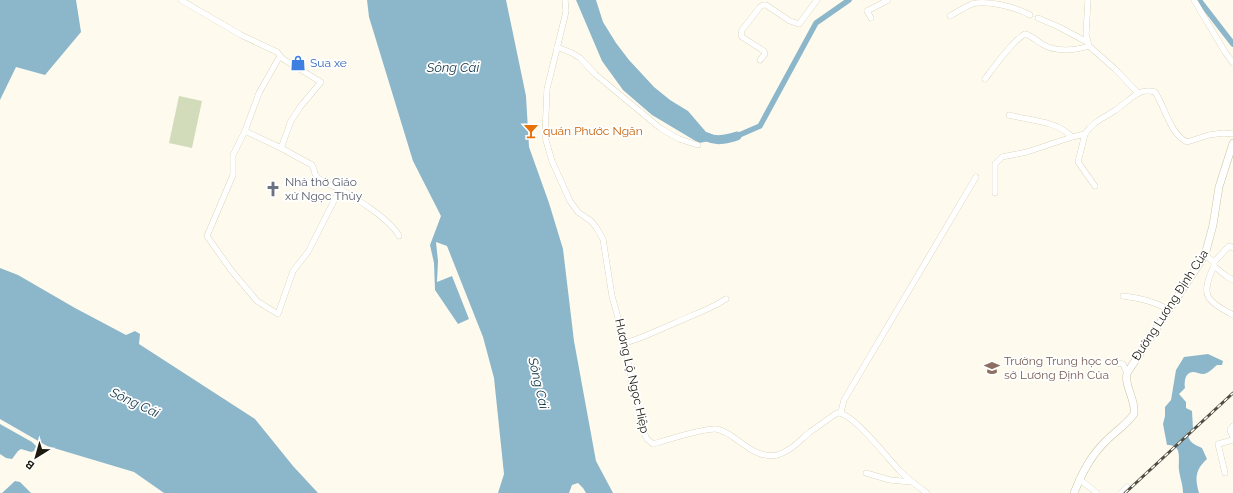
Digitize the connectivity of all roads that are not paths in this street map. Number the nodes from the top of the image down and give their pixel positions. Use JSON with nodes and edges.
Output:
{"nodes":[{"id":1,"x":181,"y":0,"type":"edge"},
{"id":2,"x":565,"y":0,"type":"edge"},
{"id":3,"x":817,"y":0,"type":"edge"},
{"id":4,"x":888,"y":0,"type":"edge"},
{"id":5,"x":1088,"y":0,"type":"edge"},
{"id":6,"x":1194,"y":0,"type":"edge"},
{"id":7,"x":989,"y":1,"type":"edge"},
{"id":8,"x":1030,"y":15,"type":"dead end"},
{"id":9,"x":950,"y":16,"type":"dead end"},
{"id":10,"x":871,"y":18,"type":"dead end"},
{"id":11,"x":1038,"y":18,"type":"dead end"},
{"id":12,"x":1088,"y":44,"type":"junction"},
{"id":13,"x":557,"y":47,"type":"junction"},
{"id":14,"x":280,"y":56,"type":"junction"},
{"id":15,"x":760,"y":60,"type":"dead end"},
{"id":16,"x":1233,"y":63,"type":"edge"},
{"id":17,"x":985,"y":79,"type":"dead end"},
{"id":18,"x":1138,"y":93,"type":"junction"},
{"id":19,"x":1009,"y":115,"type":"dead end"},
{"id":20,"x":245,"y":131,"type":"junction"},
{"id":21,"x":1085,"y":134,"type":"junction"},
{"id":22,"x":1233,"y":134,"type":"edge"},
{"id":23,"x":1072,"y":137,"type":"junction"},
{"id":24,"x":1233,"y":143,"type":"edge"},
{"id":25,"x":698,"y":146,"type":"dead end"},
{"id":26,"x":281,"y":148,"type":"junction"},
{"id":27,"x":976,"y":177,"type":"dead end"},
{"id":28,"x":1095,"y":186,"type":"dead end"},
{"id":29,"x":340,"y":189,"type":"junction"},
{"id":30,"x":995,"y":193,"type":"dead end"},
{"id":31,"x":399,"y":236,"type":"dead end"},
{"id":32,"x":1233,"y":248,"type":"edge"},
{"id":33,"x":1205,"y":255,"type":"junction"},
{"id":34,"x":1214,"y":264,"type":"junction"},
{"id":35,"x":1233,"y":280,"type":"edge"},
{"id":36,"x":1123,"y":296,"type":"dead end"},
{"id":37,"x":726,"y":300,"type":"dead end"},
{"id":38,"x":1168,"y":310,"type":"junction"},
{"id":39,"x":1233,"y":315,"type":"edge"},
{"id":40,"x":625,"y":343,"type":"junction"},
{"id":41,"x":1116,"y":363,"type":"dead end"},
{"id":42,"x":1127,"y":373,"type":"junction"},
{"id":43,"x":841,"y":412,"type":"junction"},
{"id":44,"x":1233,"y":426,"type":"edge"},
{"id":45,"x":1233,"y":439,"type":"edge"},
{"id":46,"x":866,"y":473,"type":"dead end"},
{"id":47,"x":1225,"y":474,"type":"dead end"},
{"id":48,"x":1079,"y":479,"type":"junction"},
{"id":49,"x":912,"y":482,"type":"junction"},
{"id":50,"x":1127,"y":486,"type":"dead end"},
{"id":51,"x":926,"y":493,"type":"edge"},
{"id":52,"x":1074,"y":493,"type":"edge"},
{"id":53,"x":1097,"y":493,"type":"edge"},
{"id":54,"x":1121,"y":493,"type":"edge"}],
"edges":[{"from":1,"to":14,"type":"street"},
{"from":2,"to":13,"type":"street","name":"Hương Lộ Ngọc Hiệp"},
{"from":3,"to":15,"type":"street"},
{"from":4,"to":10,"type":"street"},
{"from":5,"to":12,"type":"street"},
{"from":6,"to":16,"type":"street"},
{"from":7,"to":8,"type":"street"},
{"from":7,"to":9,"type":"street"},
{"from":11,"to":12,"type":"street"},
{"from":12,"to":17,"type":"street"},
{"from":12,"to":18,"type":"street"},
{"from":13,"to":25,"type":"street"},
{"from":13,"to":40,"type":"street","name":"Hương Lộ Ngọc Hiệp"},
{"from":14,"to":20,"type":"street"},
{"from":14,"to":26,"type":"street"},
{"from":18,"to":21,"type":"street"},
{"from":18,"to":22,"type":"street"},
{"from":19,"to":23,"type":"street"},
{"from":20,"to":26,"type":"street"},
{"from":20,"to":29,"type":"street"},
{"from":21,"to":23,"type":"street"},
{"from":21,"to":28,"type":"street"},
{"from":23,"to":30,"type":"street"},
{"from":24,"to":33,"type":"street","name":"Đường Lương Định Của"},
{"from":26,"to":29,"type":"street"},
{"from":27,"to":43,"type":"street"},
{"from":29,"to":31,"type":"street"},
{"from":32,"to":34,"type":"street"},
{"from":33,"to":34,"type":"street"},
{"from":33,"to":38,"type":"street","name":"Đường Lương Định Của"},
{"from":34,"to":35,"type":"street"},
{"from":34,"to":39,"type":"street"},
{"from":36,"to":38,"type":"street"},
{"from":37,"to":40,"type":"street"},
{"from":38,"to":42,"type":"street","name":"Đường Lương Định Của"},
{"from":40,"to":43,"type":"street","name":"Hương Lộ Ngọc Hiệp"},
{"from":41,"to":42,"type":"street"},
{"from":42,"to":48,"type":"street","name":"Đường Lương Định Của"},
{"from":43,"to":49,"type":"street"},
{"from":44,"to":45,"type":"street"},
{"from":45,"to":47,"type":"street"},
{"from":46,"to":49,"type":"street"},
{"from":48,"to":52,"type":"street","name":"Đường Lương Định Của"},
{"from":48,"to":53,"type":"street"},
{"from":49,"to":51,"type":"street"},
{"from":50,"to":54,"type":"street"}]}
